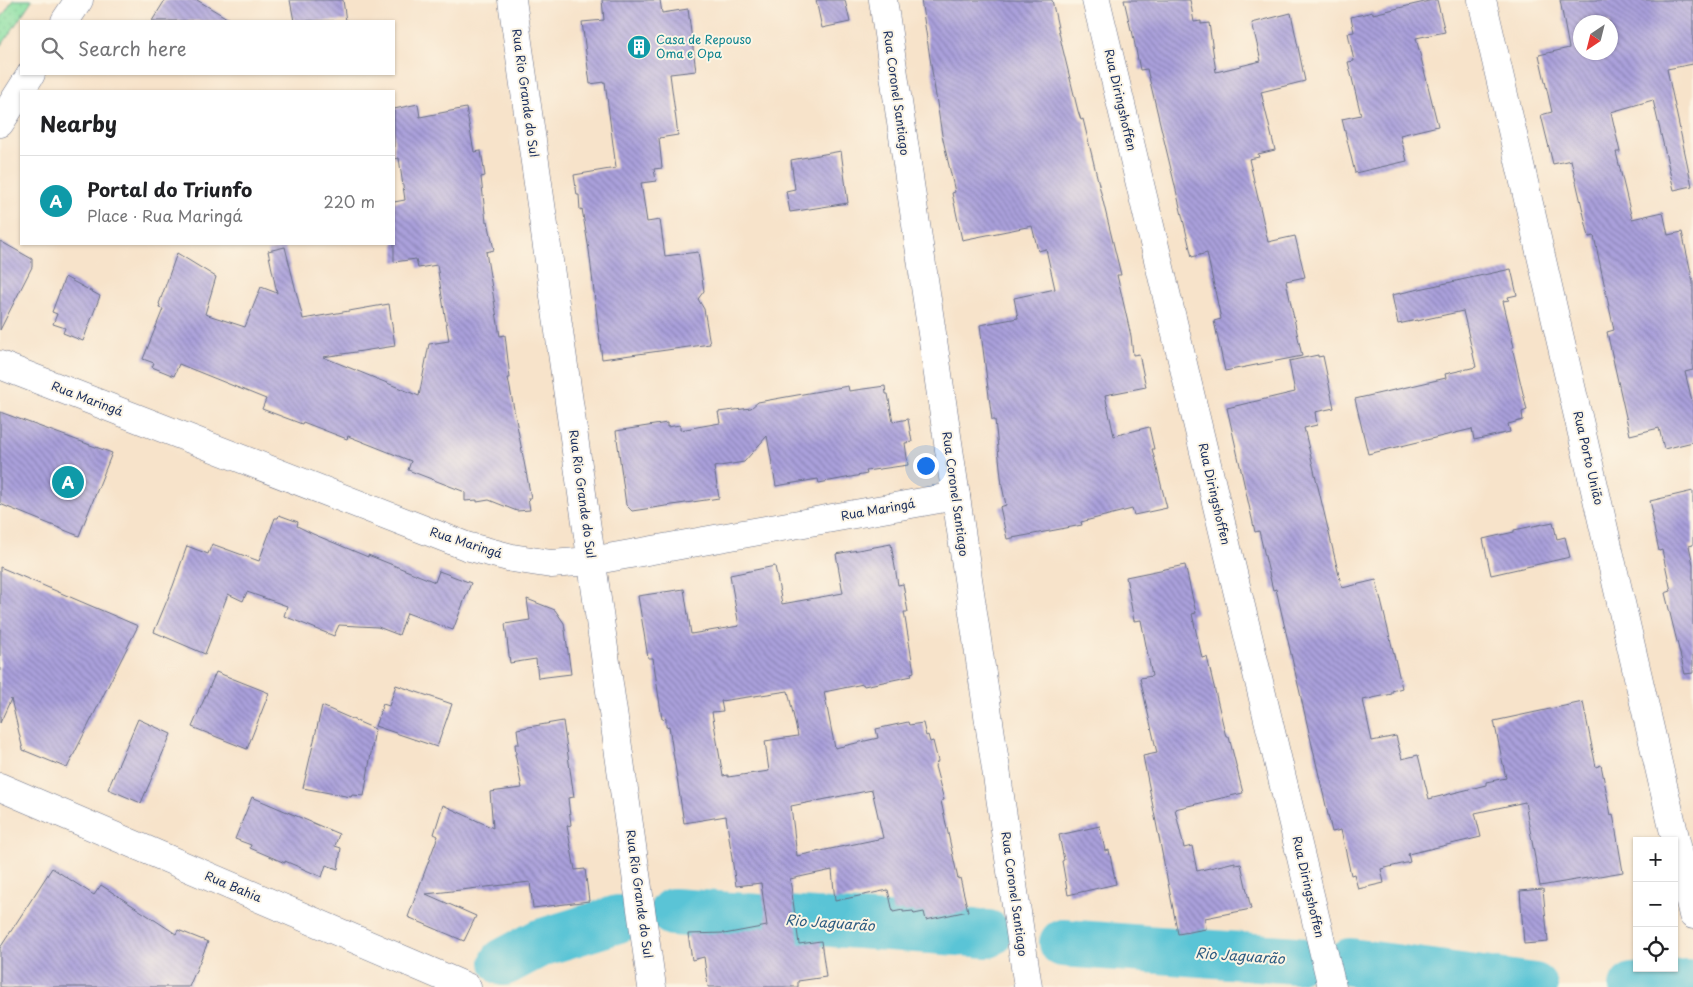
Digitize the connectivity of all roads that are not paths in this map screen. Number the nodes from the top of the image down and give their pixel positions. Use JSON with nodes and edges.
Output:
{"nodes":[{"id":1,"x":79,"y":0,"type":"edge"},
{"id":2,"x":512,"y":0,"type":"edge"},
{"id":3,"x":883,"y":0,"type":"edge"},
{"id":4,"x":1096,"y":0,"type":"edge"},
{"id":5,"x":1482,"y":0,"type":"edge"},
{"id":6,"x":66,"y":20,"type":"edge"},
{"id":7,"x":30,"y":75,"type":"edge"},
{"id":8,"x":21,"y":90,"type":"edge"},
{"id":9,"x":20,"y":91,"type":"edge"},
{"id":10,"x":0,"y":123,"type":"edge"},
{"id":11,"x":0,"y":366,"type":"edge"},
{"id":12,"x":956,"y":496,"type":"junction"},
{"id":13,"x":591,"y":561,"type":"junction"},
{"id":14,"x":0,"y":786,"type":"edge"},
{"id":15,"x":1693,"y":915,"type":"edge"},
{"id":16,"x":467,"y":987,"type":"edge"},
{"id":17,"x":652,"y":987,"type":"edge"},
{"id":18,"x":1028,"y":987,"type":"edge"},
{"id":19,"x":1332,"y":987,"type":"edge"}],
"edges":[{"from":1,"to":6,"type":"street"},
{"from":2,"to":13,"type":"street","name":"Rua Rio Grande do Sul"},
{"from":3,"to":12,"type":"street","name":"Rua Coronel Santiago"},
{"from":4,"to":19,"type":"street","name":"Rua Diringshoffen"},
{"from":5,"to":15,"type":"street","name":"Rua Porto União"},
{"from":7,"to":8,"type":"street"},
{"from":9,"to":10,"type":"street"},
{"from":11,"to":13,"type":"street","name":"Rua Maringá"},
{"from":12,"to":13,"type":"street","name":"Rua Maringá"},
{"from":12,"to":18,"type":"street","name":"Rua Coronel Santiago"},
{"from":13,"to":17,"type":"street","name":"Rua Rio Grande do Sul"},
{"from":14,"to":16,"type":"street","name":"Rua Bahia"}]}
